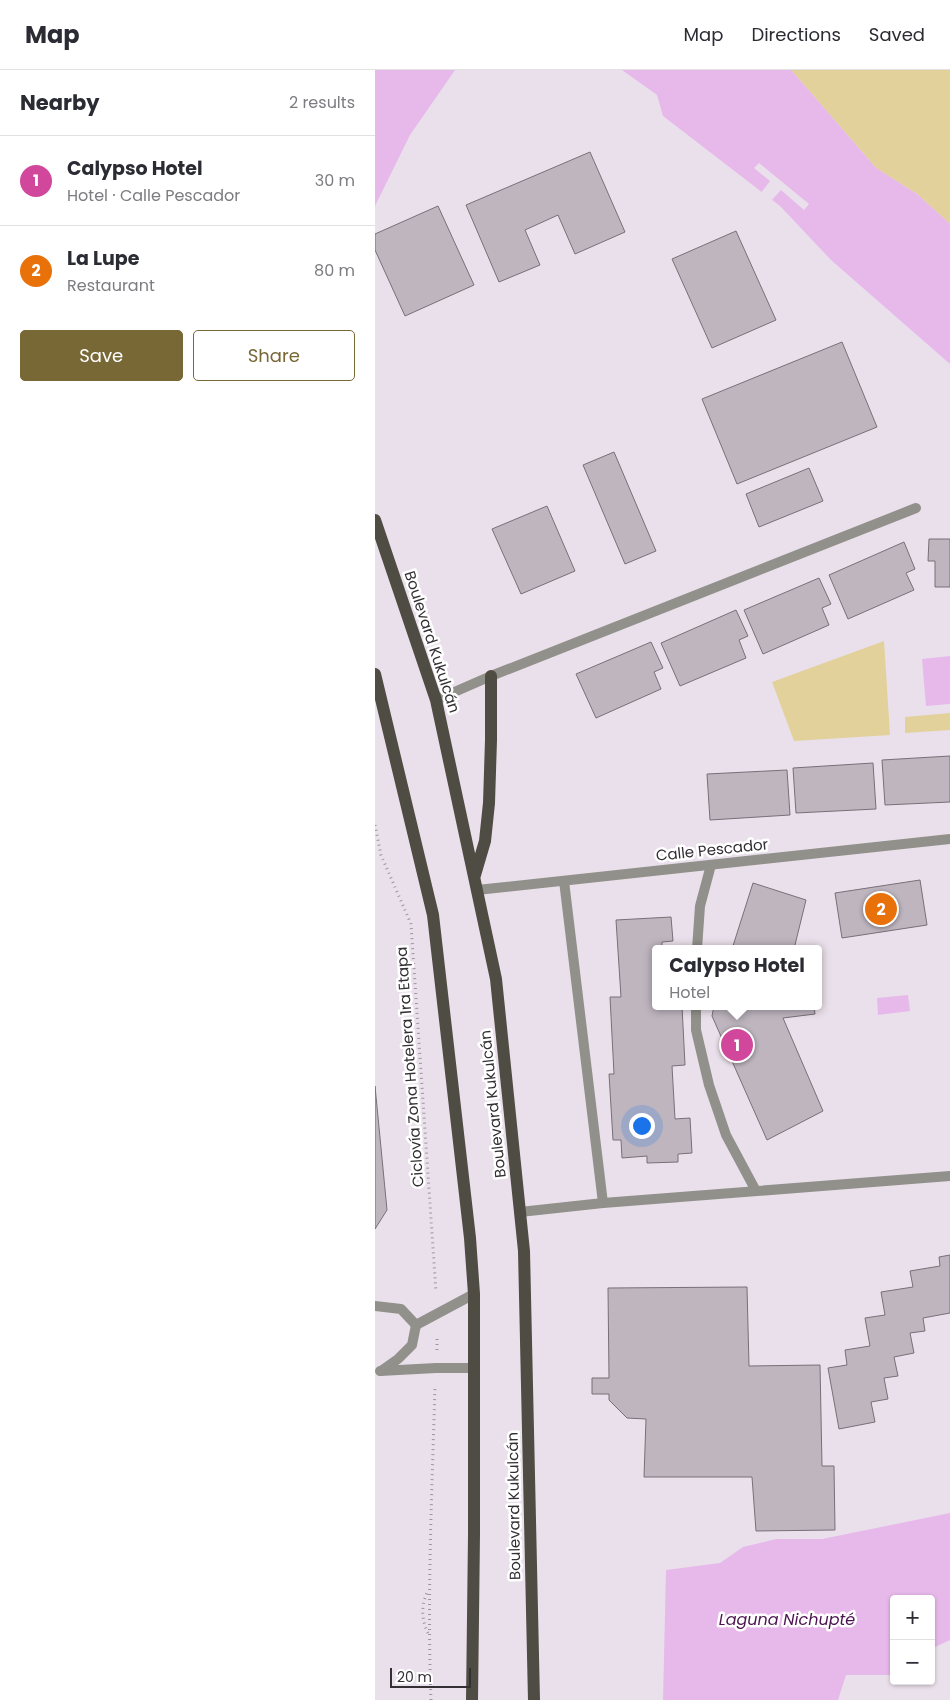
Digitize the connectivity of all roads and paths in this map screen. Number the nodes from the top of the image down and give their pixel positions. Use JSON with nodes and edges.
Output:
{"nodes":[{"id":1,"x":916,"y":508,"type":"dead end"},
{"id":2,"x":375,"y":520,"type":"edge"},
{"id":3,"x":375,"y":674,"type":"edge"},
{"id":4,"x":491,"y":676,"type":"junction"},
{"id":5,"x":437,"y":700,"type":"junction"},
{"id":6,"x":375,"y":825,"type":"edge"},
{"id":7,"x":950,"y":839,"type":"edge"},
{"id":8,"x":711,"y":865,"type":"junction"},
{"id":9,"x":475,"y":877,"type":"junction"},
{"id":10,"x":564,"y":881,"type":"junction"},
{"id":11,"x":477,"y":890,"type":"junction"},
{"id":12,"x":697,"y":945,"type":"edge"},
{"id":13,"x":696,"y":1010,"type":"edge"},
{"id":14,"x":950,"y":1176,"type":"edge"},
{"id":15,"x":756,"y":1191,"type":"junction"},
{"id":16,"x":603,"y":1203,"type":"junction"},
{"id":17,"x":520,"y":1212,"type":"junction"},
{"id":18,"x":474,"y":1294,"type":"junction"},
{"id":19,"x":375,"y":1306,"type":"edge"},
{"id":20,"x":438,"y":1314,"type":"junction"},
{"id":21,"x":416,"y":1325,"type":"junction"},
{"id":22,"x":436,"y":1368,"type":"junction"},
{"id":23,"x":474,"y":1368,"type":"junction"},
{"id":24,"x":378,"y":1372,"type":"edge"},
{"id":25,"x":431,"y":1700,"type":"edge"},
{"id":26,"x":472,"y":1700,"type":"edge"},
{"id":27,"x":533,"y":1700,"type":"edge"}],
"edges":[{"from":1,"to":4,"type":"street"},
{"from":2,"to":5,"type":"main road","name":"Boulevard Kukulcán"},
{"from":3,"to":18,"type":"main road"},
{"from":4,"to":5,"type":"street"},
{"from":4,"to":9,"type":"main road"},
{"from":5,"to":9,"type":"main road","name":"Boulevard Kukulcán"},
{"from":6,"to":20,"type":"path","name":"Ciclovía Zona Hotelera 1ra Etapa"},
{"from":7,"to":8,"type":"street","name":"Calle Pescador"},
{"from":8,"to":10,"type":"street","name":"Calle Pescador"},
{"from":8,"to":12,"type":"street"},
{"from":9,"to":11,"type":"main road","name":"Boulevard Kukulcán"},
{"from":10,"to":11,"type":"street","name":"Calle Pescador"},
{"from":10,"to":16,"type":"street"},
{"from":11,"to":17,"type":"main road","name":"Boulevard Kukulcán"},
{"from":13,"to":15,"type":"street"},
{"from":14,"to":15,"type":"street"},
{"from":15,"to":16,"type":"street"},
{"from":16,"to":17,"type":"street"},
{"from":17,"to":27,"type":"main road","name":"Boulevard Kukulcán"},
{"from":18,"to":20,"type":"street"},
{"from":18,"to":23,"type":"main road"},
{"from":19,"to":21,"type":"street"},
{"from":20,"to":21,"type":"street"},
{"from":20,"to":22,"type":"path","name":"Ciclovía Zona Hotelera 1ra Etapa"},
{"from":21,"to":24,"type":"street"},
{"from":22,"to":23,"type":"street"},
{"from":22,"to":24,"type":"street"},
{"from":22,"to":25,"type":"path","name":"Ciclovía Zona Hotelera 1ra Etapa"},
{"from":23,"to":26,"type":"main road"}]}
